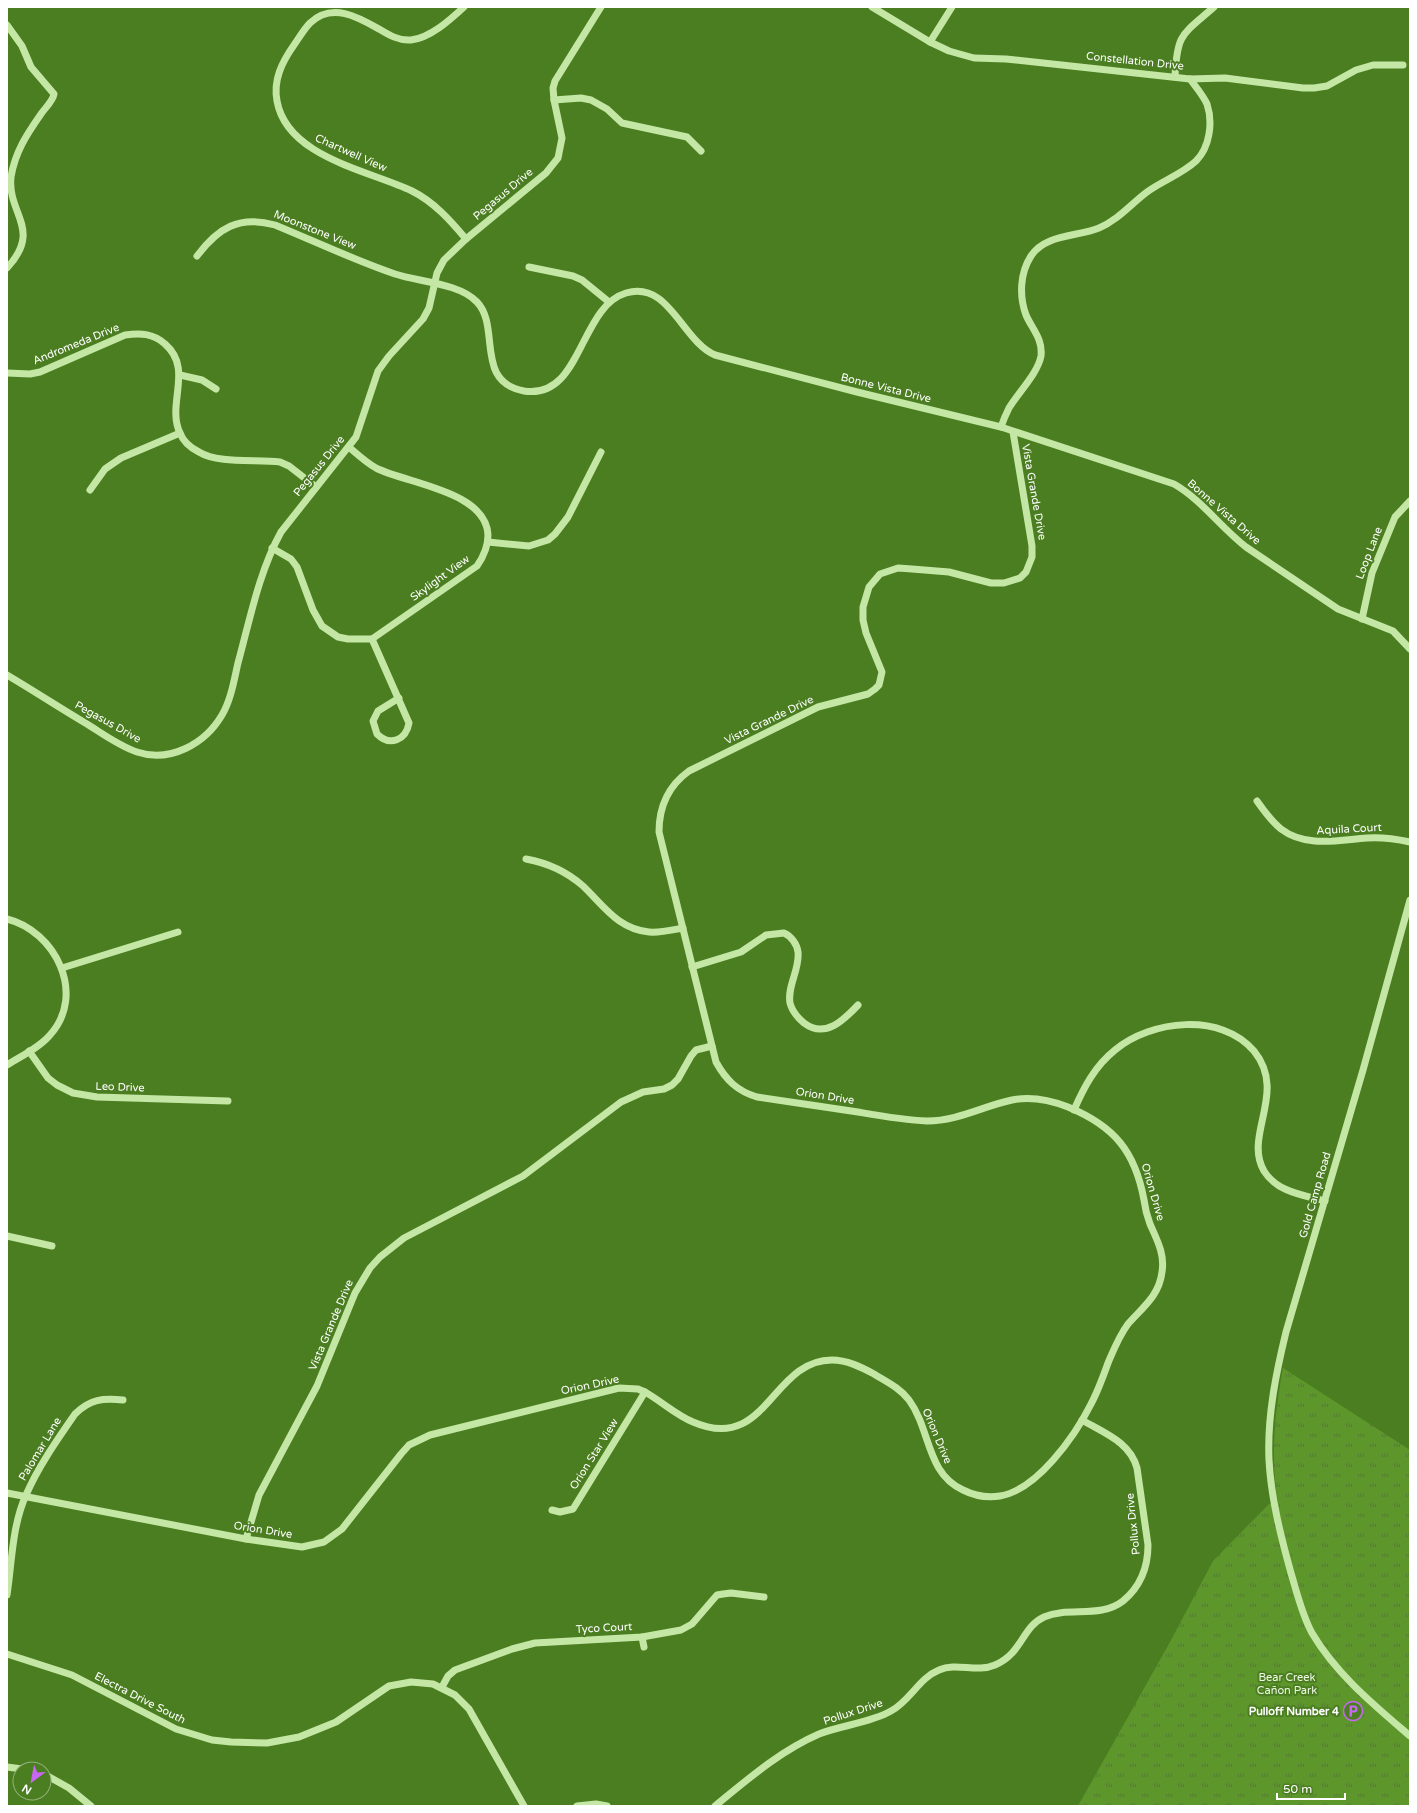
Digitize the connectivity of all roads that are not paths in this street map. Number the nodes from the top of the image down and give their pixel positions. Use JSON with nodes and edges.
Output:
{"nodes":[{"id":1,"x":464,"y":7,"type":"edge"},
{"id":2,"x":601,"y":7,"type":"edge"},
{"id":3,"x":872,"y":7,"type":"edge"},
{"id":4,"x":952,"y":7,"type":"edge"},
{"id":5,"x":1214,"y":7,"type":"edge"},
{"id":6,"x":7,"y":25,"type":"edge"},
{"id":7,"x":930,"y":42,"type":"junction"},
{"id":8,"x":1403,"y":65,"type":"dead end"},
{"id":9,"x":1175,"y":77,"type":"junction"},
{"id":10,"x":1190,"y":79,"type":"junction"},
{"id":11,"x":554,"y":100,"type":"junction"},
{"id":12,"x":701,"y":151,"type":"dead end"},
{"id":13,"x":466,"y":239,"type":"junction"},
{"id":14,"x":197,"y":256,"type":"dead end"},
{"id":15,"x":529,"y":267,"type":"dead end"},
{"id":16,"x":7,"y":268,"type":"edge"},
{"id":17,"x":434,"y":284,"type":"junction"},
{"id":18,"x":609,"y":302,"type":"junction"},
{"id":19,"x":7,"y":373,"type":"edge"},
{"id":20,"x":180,"y":375,"type":"junction"},
{"id":21,"x":216,"y":389,"type":"dead end"},
{"id":22,"x":1000,"y":427,"type":"junction"},
{"id":23,"x":1013,"y":432,"type":"junction"},
{"id":24,"x":180,"y":433,"type":"junction"},
{"id":25,"x":350,"y":448,"type":"junction"},
{"id":26,"x":601,"y":452,"type":"dead end"},
{"id":27,"x":316,"y":487,"type":"junction"},
{"id":28,"x":90,"y":490,"type":"dead end"},
{"id":29,"x":1410,"y":501,"type":"edge"},
{"id":30,"x":488,"y":542,"type":"junction"},
{"id":31,"x":272,"y":548,"type":"junction"},
{"id":32,"x":1362,"y":619,"type":"junction"},
{"id":33,"x":372,"y":639,"type":"junction"},
{"id":34,"x":1410,"y":649,"type":"edge"},
{"id":35,"x":7,"y":675,"type":"edge"},
{"id":36,"x":399,"y":698,"type":"junction"},
{"id":37,"x":1257,"y":801,"type":"dead end"},
{"id":38,"x":1410,"y":842,"type":"edge"},
{"id":39,"x":526,"y":859,"type":"dead end"},
{"id":40,"x":1410,"y":900,"type":"edge"},
{"id":41,"x":7,"y":919,"type":"edge"},
{"id":42,"x":683,"y":928,"type":"junction"},
{"id":43,"x":178,"y":932,"type":"dead end"},
{"id":44,"x":692,"y":967,"type":"junction"},
{"id":45,"x":62,"y":968,"type":"junction"},
{"id":46,"x":858,"y":1005,"type":"dead end"},
{"id":47,"x":712,"y":1046,"type":"junction"},
{"id":48,"x":29,"y":1051,"type":"junction"},
{"id":49,"x":7,"y":1064,"type":"edge"},
{"id":50,"x":228,"y":1101,"type":"dead end"},
{"id":51,"x":1074,"y":1110,"type":"junction"},
{"id":52,"x":1325,"y":1201,"type":"junction"},
{"id":53,"x":7,"y":1236,"type":"edge"},
{"id":54,"x":52,"y":1246,"type":"dead end"},
{"id":55,"x":645,"y":1392,"type":"junction"},
{"id":56,"x":123,"y":1400,"type":"dead end"},
{"id":57,"x":1082,"y":1420,"type":"junction"},
{"id":58,"x":7,"y":1493,"type":"edge"},
{"id":59,"x":25,"y":1496,"type":"junction"},
{"id":60,"x":552,"y":1510,"type":"dead end"},
{"id":61,"x":246,"y":1539,"type":"junction"},
{"id":62,"x":7,"y":1595,"type":"edge"},
{"id":63,"x":764,"y":1597,"type":"dead end"},
{"id":64,"x":642,"y":1637,"type":"junction"},
{"id":65,"x":644,"y":1647,"type":"dead end"},
{"id":66,"x":7,"y":1654,"type":"edge"},
{"id":67,"x":442,"y":1687,"type":"junction"},
{"id":68,"x":1410,"y":1736,"type":"edge"},
{"id":69,"x":52,"y":1778,"type":"edge"},
{"id":70,"x":91,"y":1806,"type":"edge"},
{"id":71,"x":524,"y":1806,"type":"edge"},
{"id":72,"x":578,"y":1806,"type":"edge"},
{"id":73,"x":607,"y":1806,"type":"edge"},
{"id":74,"x":715,"y":1806,"type":"edge"}],
"edges":[{"from":1,"to":13,"type":"street","name":"Chartwell View"},
{"from":2,"to":11,"type":"street","name":"Pegasus Drive"},
{"from":3,"to":7,"type":"street","name":"Constellation Drive"},
{"from":4,"to":7,"type":"street"},
{"from":5,"to":9,"type":"street"},
{"from":6,"to":16,"type":"street"},
{"from":7,"to":9,"type":"street","name":"Constellation Drive"},
{"from":8,"to":10,"type":"street","name":"Constellation Drive"},
{"from":9,"to":10,"type":"street","name":"Constellation Drive"},
{"from":10,"to":22,"type":"street"},
{"from":11,"to":12,"type":"street"},
{"from":11,"to":13,"type":"street","name":"Pegasus Drive"},
{"from":13,"to":17,"type":"street","name":"Pegasus Drive"},
{"from":14,"to":17,"type":"street","name":"Moonstone View"},
{"from":15,"to":18,"type":"street"},
{"from":17,"to":18,"type":"street","name":"Bonne Vista Drive"},
{"from":17,"to":25,"type":"street","name":"Pegasus Drive"},
{"from":18,"to":22,"type":"street","name":"Bonne Vista Drive"},
{"from":19,"to":20,"type":"street","name":"Andromeda Drive"},
{"from":20,"to":21,"type":"street"},
{"from":20,"to":24,"type":"street","name":"Andromeda Drive"},
{"from":22,"to":23,"type":"street","name":"Bonne Vista Drive"},
{"from":23,"to":32,"type":"street","name":"Bonne Vista Drive"},
{"from":23,"to":42,"type":"street","name":"Vista Grande Drive"},
{"from":24,"to":27,"type":"street"},
{"from":24,"to":28,"type":"street"},
{"from":25,"to":27,"type":"street","name":"Pegasus Drive"},
{"from":25,"to":30,"type":"street"},
{"from":26,"to":30,"type":"street"},
{"from":27,"to":31,"type":"street","name":"Pegasus Drive"},
{"from":29,"to":32,"type":"street","name":"Loop Lane"},
{"from":30,"to":33,"type":"street","name":"Skylight View"},
{"from":31,"to":33,"type":"street"},
{"from":31,"to":35,"type":"street","name":"Pegasus Drive"},
{"from":32,"to":34,"type":"street","name":"Bonne Vista Drive"},
{"from":33,"to":36,"type":"street"},
{"from":36,"to":36,"type":"street"},
{"from":37,"to":38,"type":"street","name":"Aquila Court"},
{"from":39,"to":42,"type":"street"},
{"from":40,"to":52,"type":"street","name":"Gold Camp Road"},
{"from":41,"to":45,"type":"street"},
{"from":42,"to":44,"type":"street","name":"Vista Grande Drive"},
{"from":43,"to":45,"type":"street"},
{"from":44,"to":46,"type":"street"},
{"from":44,"to":47,"type":"street","name":"Vista Grande Drive"},
{"from":45,"to":48,"type":"street"},
{"from":47,"to":51,"type":"street","name":"Orion Drive"},
{"from":47,"to":61,"type":"street","name":"Vista Grande Drive"},
{"from":48,"to":49,"type":"street"},
{"from":48,"to":50,"type":"street","name":"Leo Drive"},
{"from":51,"to":52,"type":"street"},
{"from":51,"to":57,"type":"street","name":"Orion Drive"},
{"from":52,"to":68,"type":"street","name":"Gold Camp Road"},
{"from":53,"to":54,"type":"street"},
{"from":55,"to":57,"type":"street","name":"Orion Drive"},
{"from":55,"to":60,"type":"street","name":"Orion Star View"},
{"from":55,"to":61,"type":"street","name":"Orion Drive"},
{"from":56,"to":59,"type":"street","name":"Palomar Lane"},
{"from":57,"to":74,"type":"street","name":"Pollux Drive"},
{"from":58,"to":59,"type":"street","name":"Orion Drive"},
{"from":59,"to":61,"type":"street","name":"Orion Drive"},
{"from":59,"to":62,"type":"street","name":"Palomar Lane"},
{"from":63,"to":64,"type":"street","name":"Tyco Court"},
{"from":64,"to":65,"type":"street"},
{"from":64,"to":67,"type":"street","name":"Tyco Court"},
{"from":66,"to":67,"type":"street","name":"Electra Drive South"},
{"from":67,"to":71,"type":"street","name":"Electra Drive South"},
{"from":69,"to":70,"type":"street"},
{"from":72,"to":73,"type":"street"}]}
